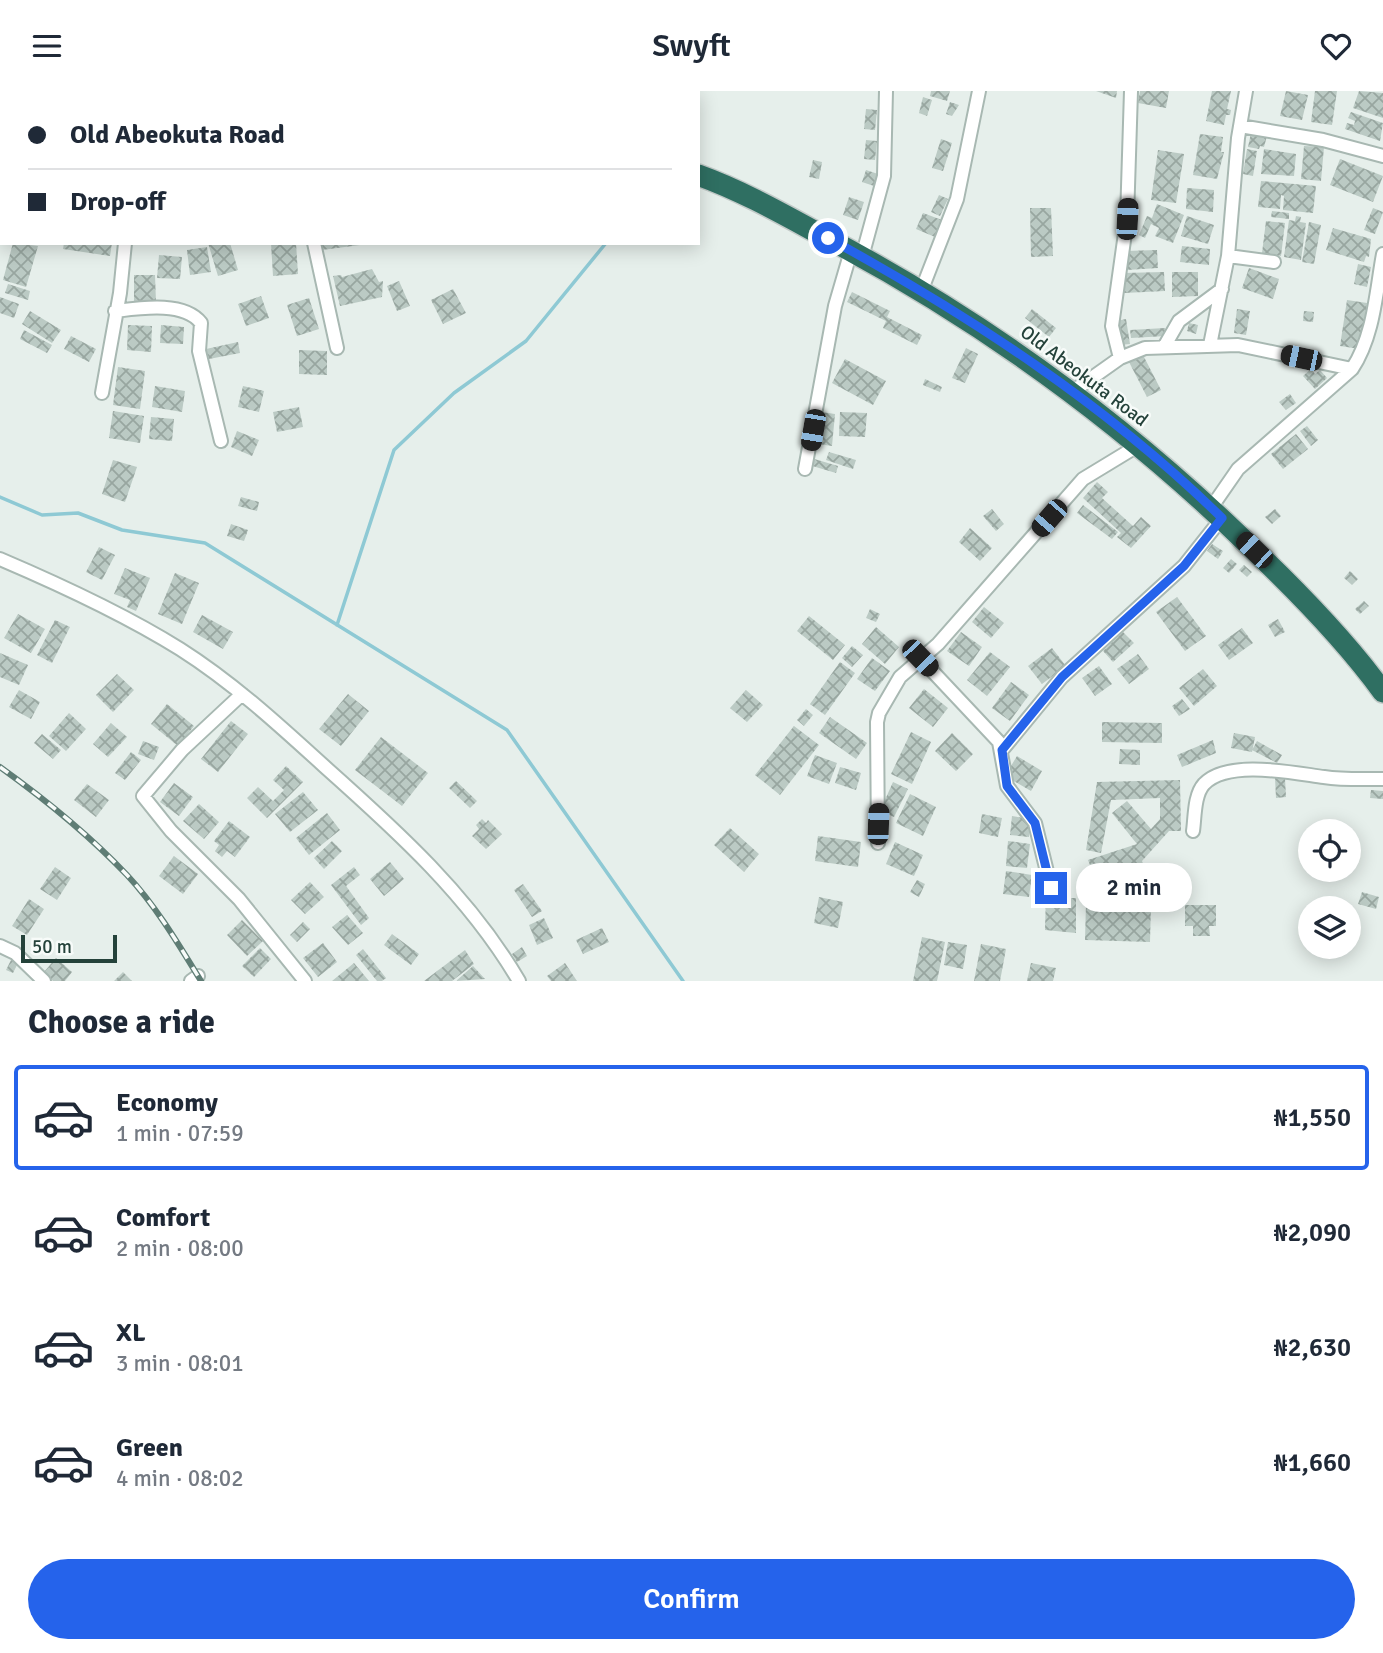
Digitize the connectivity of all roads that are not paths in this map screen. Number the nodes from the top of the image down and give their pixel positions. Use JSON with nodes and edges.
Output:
{"nodes":[{"id":1,"x":886,"y":91,"type":"edge"},
{"id":2,"x":979,"y":91,"type":"edge"},
{"id":3,"x":1131,"y":91,"type":"edge"},
{"id":4,"x":1246,"y":91,"type":"edge"},
{"id":5,"x":1240,"y":126,"type":"junction"},
{"id":6,"x":1383,"y":156,"type":"edge"},
{"id":7,"x":700,"y":176,"type":"edge"},
{"id":8,"x":125,"y":245,"type":"edge"},
{"id":9,"x":314,"y":245,"type":"edge"},
{"id":10,"x":857,"y":254,"type":"junction"},
{"id":11,"x":1383,"y":254,"type":"edge"},
{"id":12,"x":1228,"y":256,"type":"junction"},
{"id":13,"x":1275,"y":262,"type":"dead end"},
{"id":14,"x":922,"y":289,"type":"junction"},
{"id":15,"x":1222,"y":289,"type":"junction"},
{"id":16,"x":1194,"y":309,"type":"junction"},
{"id":17,"x":115,"y":311,"type":"junction"},
{"id":18,"x":1214,"y":323,"type":"junction"},
{"id":19,"x":1210,"y":345,"type":"junction"},
{"id":20,"x":1164,"y":347,"type":"junction"},
{"id":21,"x":337,"y":348,"type":"dead end"},
{"id":22,"x":1120,"y":358,"type":"junction"},
{"id":23,"x":1352,"y":369,"type":"junction"},
{"id":24,"x":1072,"y":392,"type":"junction"},
{"id":25,"x":102,"y":393,"type":"dead end"},
{"id":26,"x":221,"y":441,"type":"dead end"},
{"id":27,"x":1139,"y":445,"type":"junction"},
{"id":28,"x":805,"y":469,"type":"dead end"},
{"id":29,"x":1217,"y":513,"type":"junction"},
{"id":30,"x":0,"y":559,"type":"edge"},
{"id":31,"x":920,"y":658,"type":"junction"},
{"id":32,"x":1383,"y":692,"type":"edge"},
{"id":33,"x":242,"y":694,"type":"junction"},
{"id":34,"x":1002,"y":750,"type":"junction"},
{"id":35,"x":1383,"y":779,"type":"edge"},
{"id":36,"x":1193,"y":831,"type":"dead end"},
{"id":37,"x":878,"y":843,"type":"dead end"},
{"id":38,"x":1051,"y":888,"type":"dead end"},
{"id":39,"x":0,"y":946,"type":"edge"},
{"id":40,"x":44,"y":981,"type":"edge"},
{"id":41,"x":305,"y":981,"type":"edge"},
{"id":42,"x":519,"y":981,"type":"edge"}],
"edges":[{"from":1,"to":10,"type":"street"},
{"from":2,"to":14,"type":"street"},
{"from":3,"to":22,"type":"street"},
{"from":4,"to":5,"type":"street"},
{"from":5,"to":6,"type":"street"},
{"from":5,"to":12,"type":"street"},
{"from":7,"to":10,"type":"highway","name":"Old Abeokuta Road"},
{"from":8,"to":17,"type":"street"},
{"from":9,"to":21,"type":"street"},
{"from":10,"to":14,"type":"highway","name":"Old Abeokuta Road"},
{"from":10,"to":28,"type":"street"},
{"from":11,"to":23,"type":"street"},
{"from":12,"to":13,"type":"street"},
{"from":12,"to":15,"type":"street"},
{"from":14,"to":24,"type":"highway","name":"Old Abeokuta Road"},
{"from":15,"to":16,"type":"street"},
{"from":15,"to":18,"type":"street"},
{"from":16,"to":18,"type":"street"},
{"from":16,"to":20,"type":"street"},
{"from":17,"to":25,"type":"street"},
{"from":17,"to":26,"type":"street"},
{"from":18,"to":19,"type":"street"},
{"from":19,"to":20,"type":"street"},
{"from":19,"to":23,"type":"street"},
{"from":20,"to":22,"type":"street"},
{"from":22,"to":24,"type":"street"},
{"from":23,"to":29,"type":"street"},
{"from":24,"to":27,"type":"highway","name":"Old Abeokuta Road"},
{"from":27,"to":29,"type":"highway","name":"Old Abeokuta Road"},
{"from":27,"to":31,"type":"street"},
{"from":29,"to":32,"type":"highway","name":"Old Abeokuta Road"},
{"from":29,"to":34,"type":"street"},
{"from":30,"to":33,"type":"street"},
{"from":31,"to":34,"type":"street"},
{"from":31,"to":37,"type":"street"},
{"from":33,"to":41,"type":"street"},
{"from":33,"to":42,"type":"street"},
{"from":34,"to":38,"type":"street"},
{"from":35,"to":36,"type":"street"},
{"from":39,"to":40,"type":"street"}]}
